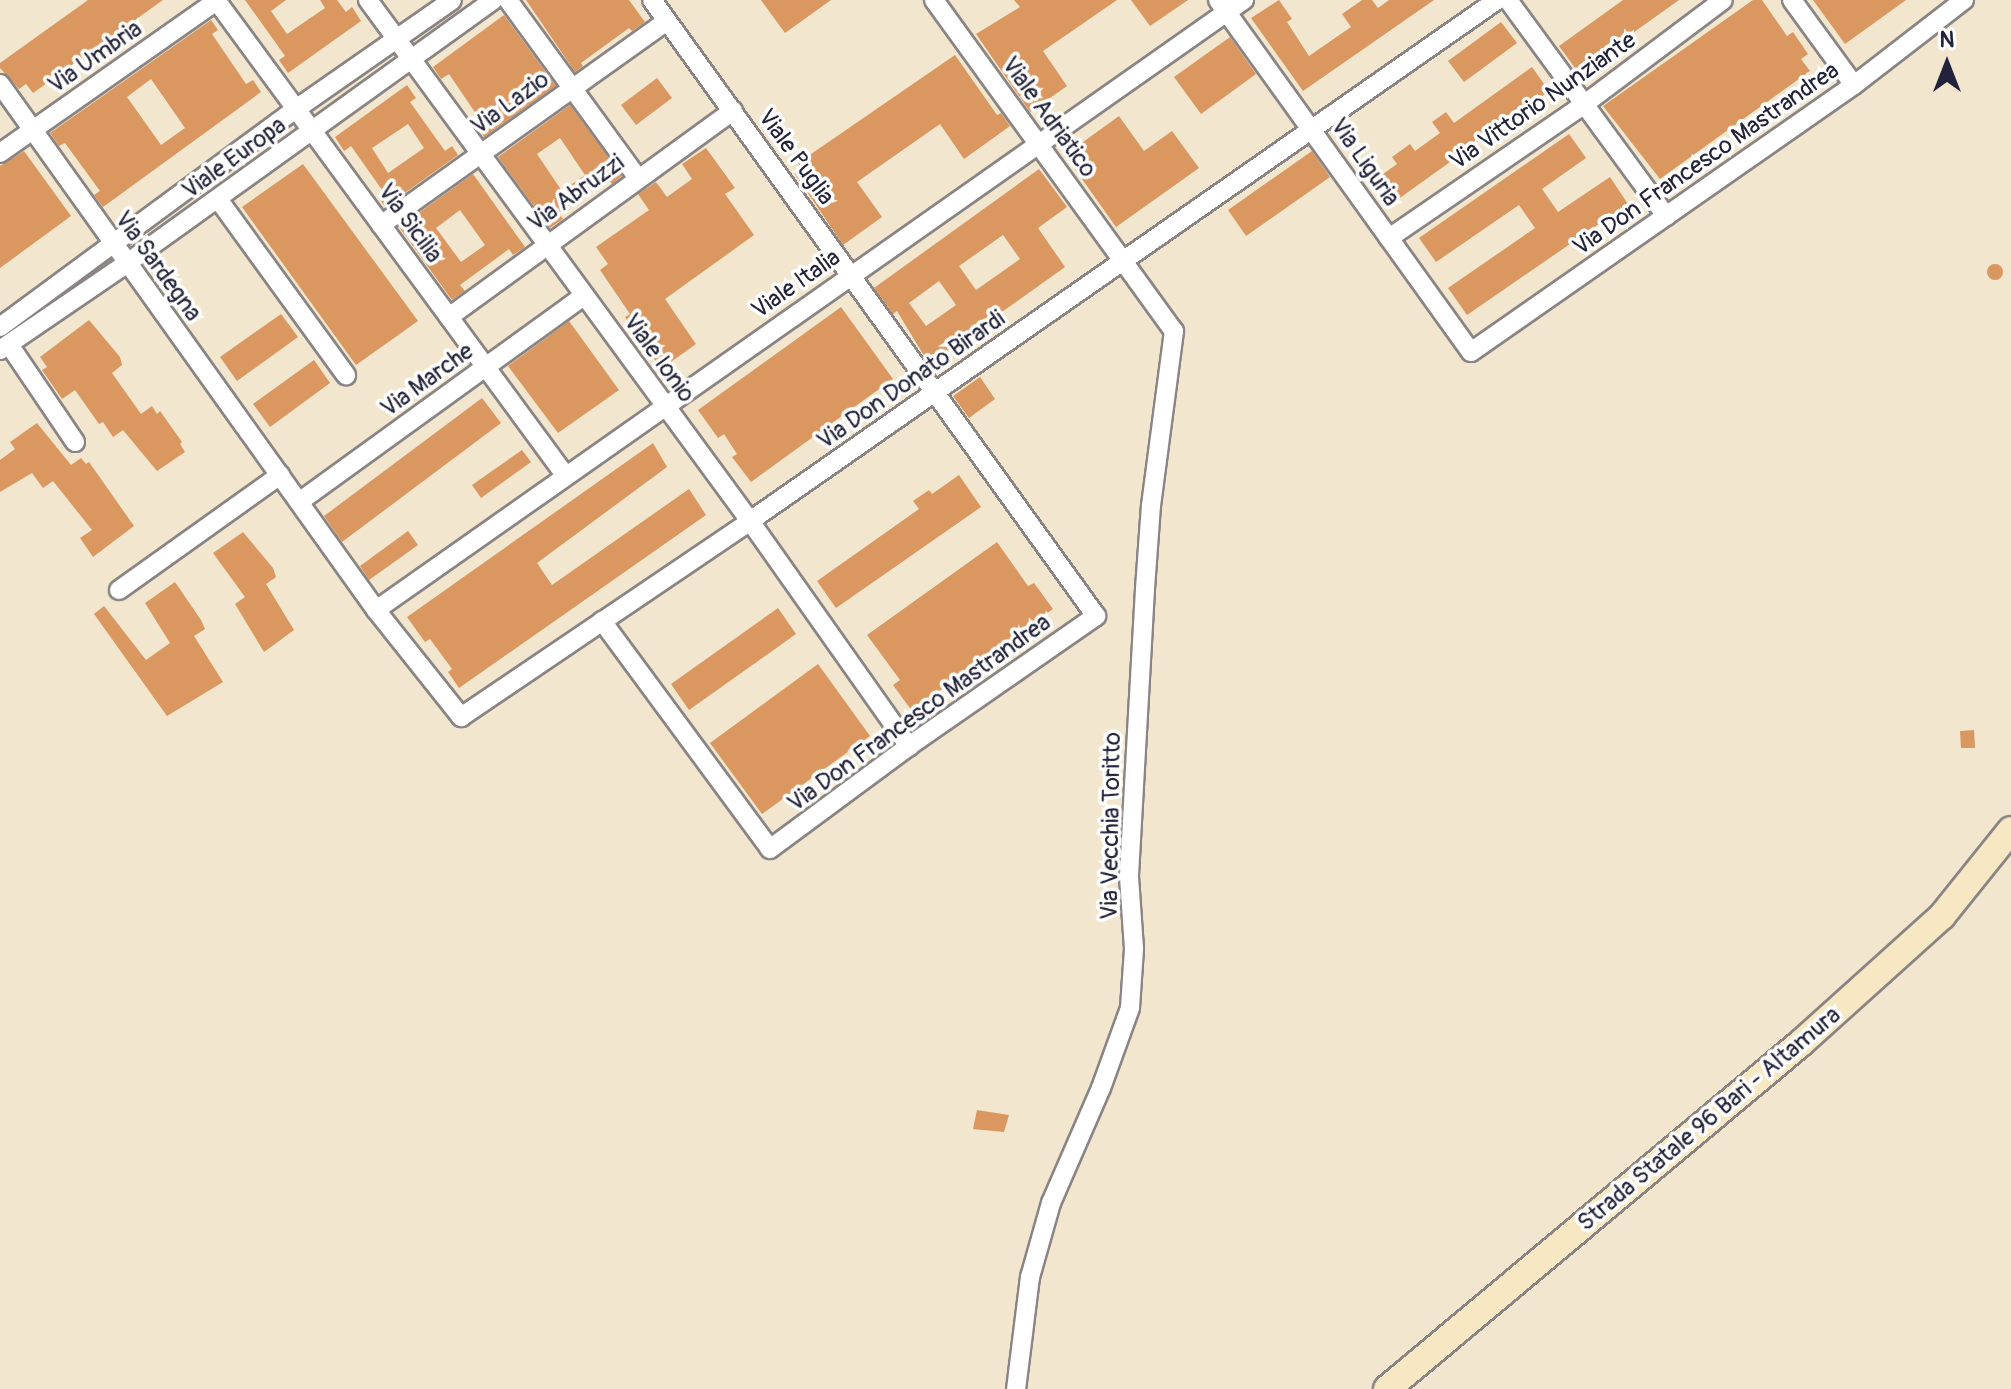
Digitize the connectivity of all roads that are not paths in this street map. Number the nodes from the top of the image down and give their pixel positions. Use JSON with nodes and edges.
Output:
{"nodes":[{"id":1,"x":217,"y":0,"type":"edge"},
{"id":2,"x":368,"y":0,"type":"edge"},
{"id":3,"x":452,"y":0,"type":"edge"},
{"id":4,"x":493,"y":0,"type":"edge"},
{"id":5,"x":508,"y":0,"type":"edge"},
{"id":6,"x":652,"y":0,"type":"edge"},
{"id":7,"x":934,"y":0,"type":"edge"},
{"id":8,"x":1244,"y":0,"type":"edge"},
{"id":9,"x":1497,"y":0,"type":"edge"},
{"id":10,"x":1508,"y":0,"type":"edge"},
{"id":11,"x":1723,"y":0,"type":"edge"},
{"id":12,"x":1792,"y":0,"type":"edge"},
{"id":13,"x":1964,"y":0,"type":"edge"},
{"id":14,"x":1222,"y":6,"type":"edge"},
{"id":15,"x":667,"y":21,"type":"junction"},
{"id":16,"x":397,"y":39,"type":"junction"},
{"id":17,"x":412,"y":60,"type":"junction"},
{"id":18,"x":0,"y":84,"type":"edge"},
{"id":19,"x":1854,"y":85,"type":"junction"},
{"id":20,"x":572,"y":88,"type":"junction"},
{"id":21,"x":1582,"y":106,"type":"junction"},
{"id":22,"x":296,"y":109,"type":"junction"},
{"id":23,"x":733,"y":111,"type":"junction"},
{"id":24,"x":1311,"y":127,"type":"junction"},
{"id":25,"x":33,"y":130,"type":"junction"},
{"id":26,"x":312,"y":132,"type":"junction"},
{"id":27,"x":1041,"y":145,"type":"junction"},
{"id":28,"x":0,"y":153,"type":"edge"},
{"id":29,"x":480,"y":154,"type":"junction"},
{"id":30,"x":638,"y":178,"type":"junction"},
{"id":31,"x":218,"y":199,"type":"junction"},
{"id":32,"x":1666,"y":216,"type":"junction"},
{"id":33,"x":381,"y":225,"type":"junction"},
{"id":34,"x":1389,"y":238,"type":"junction"},
{"id":35,"x":112,"y":243,"type":"junction"},
{"id":36,"x":546,"y":244,"type":"junction"},
{"id":37,"x":1123,"y":263,"type":"junction"},
{"id":38,"x":126,"y":264,"type":"junction"},
{"id":39,"x":851,"y":275,"type":"junction"},
{"id":40,"x":584,"y":296,"type":"junction"},
{"id":41,"x":449,"y":317,"type":"junction"},
{"id":42,"x":0,"y":327,"type":"edge"},
{"id":43,"x":5,"y":348,"type":"edge"},
{"id":44,"x":1471,"y":352,"type":"joint"},
{"id":45,"x":486,"y":367,"type":"junction"},
{"id":46,"x":346,"y":375,"type":"dead end"},
{"id":47,"x":934,"y":392,"type":"junction"},
{"id":48,"x":664,"y":406,"type":"junction"},
{"id":49,"x":75,"y":442,"type":"dead end"},
{"id":50,"x":280,"y":475,"type":"junction"},
{"id":51,"x":565,"y":475,"type":"junction"},
{"id":52,"x":299,"y":502,"type":"junction"},
{"id":53,"x":750,"y":521,"type":"junction"},
{"id":54,"x":119,"y":590,"type":"dead end"},
{"id":55,"x":376,"y":610,"type":"junction"},
{"id":56,"x":1096,"y":616,"type":"joint"},
{"id":57,"x":602,"y":621,"type":"junction"},
{"id":58,"x":909,"y":746,"type":"junction"},
{"id":59,"x":2011,"y":830,"type":"edge"},
{"id":60,"x":1016,"y":1389,"type":"edge"},
{"id":61,"x":1387,"y":1389,"type":"edge"}],
"edges":[{"from":1,"to":22,"type":"street","name":"Via Sicilia"},
{"from":1,"to":25,"type":"street","name":"Via Umbria"},
{"from":2,"to":16,"type":"street","name":"Viale Ionio"},
{"from":3,"to":16,"type":"street","name":"Viale Europa"},
{"from":4,"to":17,"type":"street","name":"Viale Europa"},
{"from":5,"to":20,"type":"street"},
{"from":6,"to":15,"type":"street","name":"Viale Puglia"},
{"from":7,"to":27,"type":"street","name":"Viale Adriatico"},
{"from":8,"to":14,"type":"street","name":"Viale Italia"},
{"from":9,"to":24,"type":"street","name":"Via Don Donato Birardi"},
{"from":10,"to":21,"type":"street"},
{"from":11,"to":21,"type":"street","name":"Via Vittorio Nunziante"},
{"from":12,"to":19,"type":"street"},
{"from":13,"to":19,"type":"street","name":"Via Don Francesco Mastrandrea"},
{"from":14,"to":24,"type":"street","name":"Via Liguria"},
{"from":14,"to":27,"type":"street","name":"Viale Italia"},
{"from":15,"to":20,"type":"street","name":"Via Lazio"},
{"from":15,"to":23,"type":"street","name":"Viale Puglia"},
{"from":16,"to":17,"type":"street","name":"Viale Ionio"},
{"from":16,"to":22,"type":"street","name":"Viale Europa"},
{"from":17,"to":26,"type":"street","name":"Viale Europa"},
{"from":17,"to":29,"type":"street","name":"Viale Ionio"},
{"from":18,"to":25,"type":"street","name":"Via Sardegna"},
{"from":19,"to":32,"type":"street","name":"Via Don Francesco Mastrandrea"},
{"from":20,"to":29,"type":"street","name":"Via Lazio"},
{"from":20,"to":30,"type":"street"},
{"from":21,"to":32,"type":"street"},
{"from":21,"to":34,"type":"street","name":"Via Vittorio Nunziante"},
{"from":22,"to":26,"type":"street","name":"Via Sicilia"},
{"from":22,"to":35,"type":"street","name":"Viale Europa"},
{"from":23,"to":30,"type":"street","name":"Via Abruzzi"},
{"from":23,"to":39,"type":"street","name":"Viale Puglia"},
{"from":24,"to":34,"type":"street","name":"Via Liguria"},
{"from":24,"to":37,"type":"street","name":"Via Don Donato Birardi"},
{"from":25,"to":28,"type":"street","name":"Via Umbria"},
{"from":25,"to":35,"type":"street","name":"Via Sardegna"},
{"from":26,"to":31,"type":"street","name":"Viale Europa"},
{"from":26,"to":33,"type":"street","name":"Via Sicilia"},
{"from":27,"to":37,"type":"street","name":"Viale Adriatico"},
{"from":27,"to":39,"type":"street","name":"Viale Italia"},
{"from":29,"to":33,"type":"street","name":"Via Lazio"},
{"from":29,"to":36,"type":"street","name":"Viale Ionio"},
{"from":30,"to":36,"type":"street","name":"Via Abruzzi"},
{"from":31,"to":38,"type":"street","name":"Viale Europa"},
{"from":31,"to":46,"type":"street"},
{"from":32,"to":44,"type":"street","name":"Via Don Francesco Mastrandrea"},
{"from":33,"to":41,"type":"street","name":"Via Sicilia"},
{"from":34,"to":44,"type":"street","name":"Via Liguria"},
{"from":35,"to":38,"type":"street","name":"Via Sardegna"},
{"from":35,"to":42,"type":"street","name":"Viale Europa"},
{"from":36,"to":40,"type":"street","name":"Viale Ionio"},
{"from":36,"to":41,"type":"street","name":"Via Abruzzi"},
{"from":37,"to":47,"type":"street","name":"Via Don Donato Birardi"},
{"from":37,"to":60,"type":"street","name":"Via Vecchia Toritto"},
{"from":38,"to":43,"type":"street","name":"Viale Europa"},
{"from":38,"to":50,"type":"street","name":"Via Sardegna"},
{"from":39,"to":47,"type":"street","name":"Viale Puglia"},
{"from":39,"to":48,"type":"street","name":"Viale Italia"},
{"from":40,"to":45,"type":"street","name":"Via Marche"},
{"from":40,"to":48,"type":"street","name":"Viale Ionio"},
{"from":41,"to":45,"type":"street","name":"Via Sicilia"},
{"from":43,"to":49,"type":"street"},
{"from":45,"to":51,"type":"street","name":"Via Sicilia"},
{"from":45,"to":52,"type":"street","name":"Via Marche"},
{"from":47,"to":53,"type":"street","name":"Via Don Donato Birardi"},
{"from":47,"to":56,"type":"street","name":"Viale Puglia"},
{"from":48,"to":51,"type":"street","name":"Viale Italia"},
{"from":48,"to":53,"type":"street","name":"Viale Ionio"},
{"from":50,"to":52,"type":"street","name":"Via Sardegna"},
{"from":50,"to":54,"type":"street"},
{"from":51,"to":55,"type":"street","name":"Viale Italia"},
{"from":52,"to":55,"type":"street","name":"Via Sardegna"},
{"from":53,"to":57,"type":"street","name":"Via Don Donato Birardi"},
{"from":53,"to":58,"type":"street","name":"Viale Ionio"},
{"from":55,"to":57,"type":"street","name":"Via Don Donato Birardi"},
{"from":56,"to":58,"type":"street","name":"Via Don Francesco Mastrandrea"},
{"from":57,"to":58,"type":"street","name":"Via Don Francesco Mastrandrea"},
{"from":59,"to":61,"type":"street","name":"Strada Statale 96 Bari - Altamura"}]}
